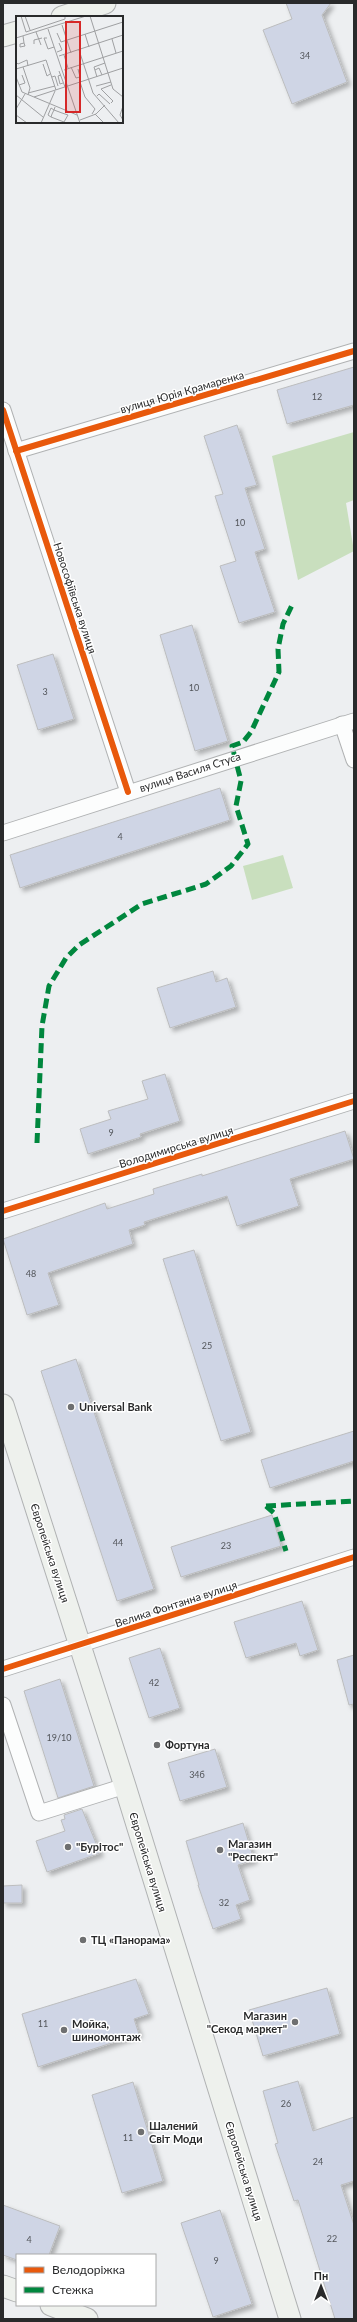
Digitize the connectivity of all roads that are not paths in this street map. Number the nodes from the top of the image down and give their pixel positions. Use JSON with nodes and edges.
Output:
{"nodes":[{"id":1,"x":105,"y":3,"type":"edge"},
{"id":2,"x":65,"y":16,"type":"edge"},
{"id":3,"x":16,"y":32,"type":"edge"},
{"id":4,"x":3,"y":36,"type":"edge"},
{"id":5,"x":354,"y":351,"type":"edge"},
{"id":6,"x":3,"y":410,"type":"edge"},
{"id":7,"x":16,"y":451,"type":"junction"},
{"id":8,"x":348,"y":722,"type":"edge"},
{"id":9,"x":354,"y":760,"type":"edge"},
{"id":10,"x":128,"y":792,"type":"junction"},
{"id":11,"x":3,"y":833,"type":"edge"},
{"id":12,"x":354,"y":1101,"type":"edge"},
{"id":13,"x":3,"y":1211,"type":"edge"},
{"id":14,"x":3,"y":1406,"type":"edge"},
{"id":15,"x":354,"y":1557,"type":"edge"},
{"id":16,"x":80,"y":1646,"type":"junction"},
{"id":17,"x":3,"y":1669,"type":"edge"},
{"id":18,"x":3,"y":1705,"type":"edge"},
{"id":19,"x":125,"y":1786,"type":"junction"},
{"id":20,"x":3,"y":2286,"type":"edge"},
{"id":21,"x":16,"y":2292,"type":"edge"},
{"id":22,"x":54,"y":2306,"type":"edge"},
{"id":23,"x":87,"y":2319,"type":"edge"},
{"id":24,"x":290,"y":2319,"type":"edge"}],
"edges":[{"from":1,"to":2,"type":"main road"},
{"from":3,"to":4,"type":"main road"},
{"from":5,"to":7,"type":"street","name":"вулиця Юрія Крамаренка"},
{"from":6,"to":7,"type":"street","name":"Новософіївська вулиця"},
{"from":7,"to":10,"type":"street","name":"Новософіївська вулиця"},
{"from":8,"to":9,"type":"street"},
{"from":8,"to":10,"type":"street","name":"вулиця Василя Стуса"},
{"from":10,"to":11,"type":"street","name":"вулиця Василя Стуса"},
{"from":12,"to":13,"type":"street","name":"Володимирська вулиця"},
{"from":14,"to":16,"type":"main road","name":"Європейська вулиця"},
{"from":15,"to":16,"type":"street","name":"Велика Фонтанна вулиця"},
{"from":16,"to":17,"type":"street","name":"Велика Фонтанна вулиця"},
{"from":16,"to":19,"type":"main road","name":"Європейська вулиця"},
{"from":18,"to":19,"type":"street"},
{"from":19,"to":24,"type":"main road","name":"Європейська вулиця"},
{"from":20,"to":21,"type":"main road"},
{"from":22,"to":23,"type":"main road"}]}
